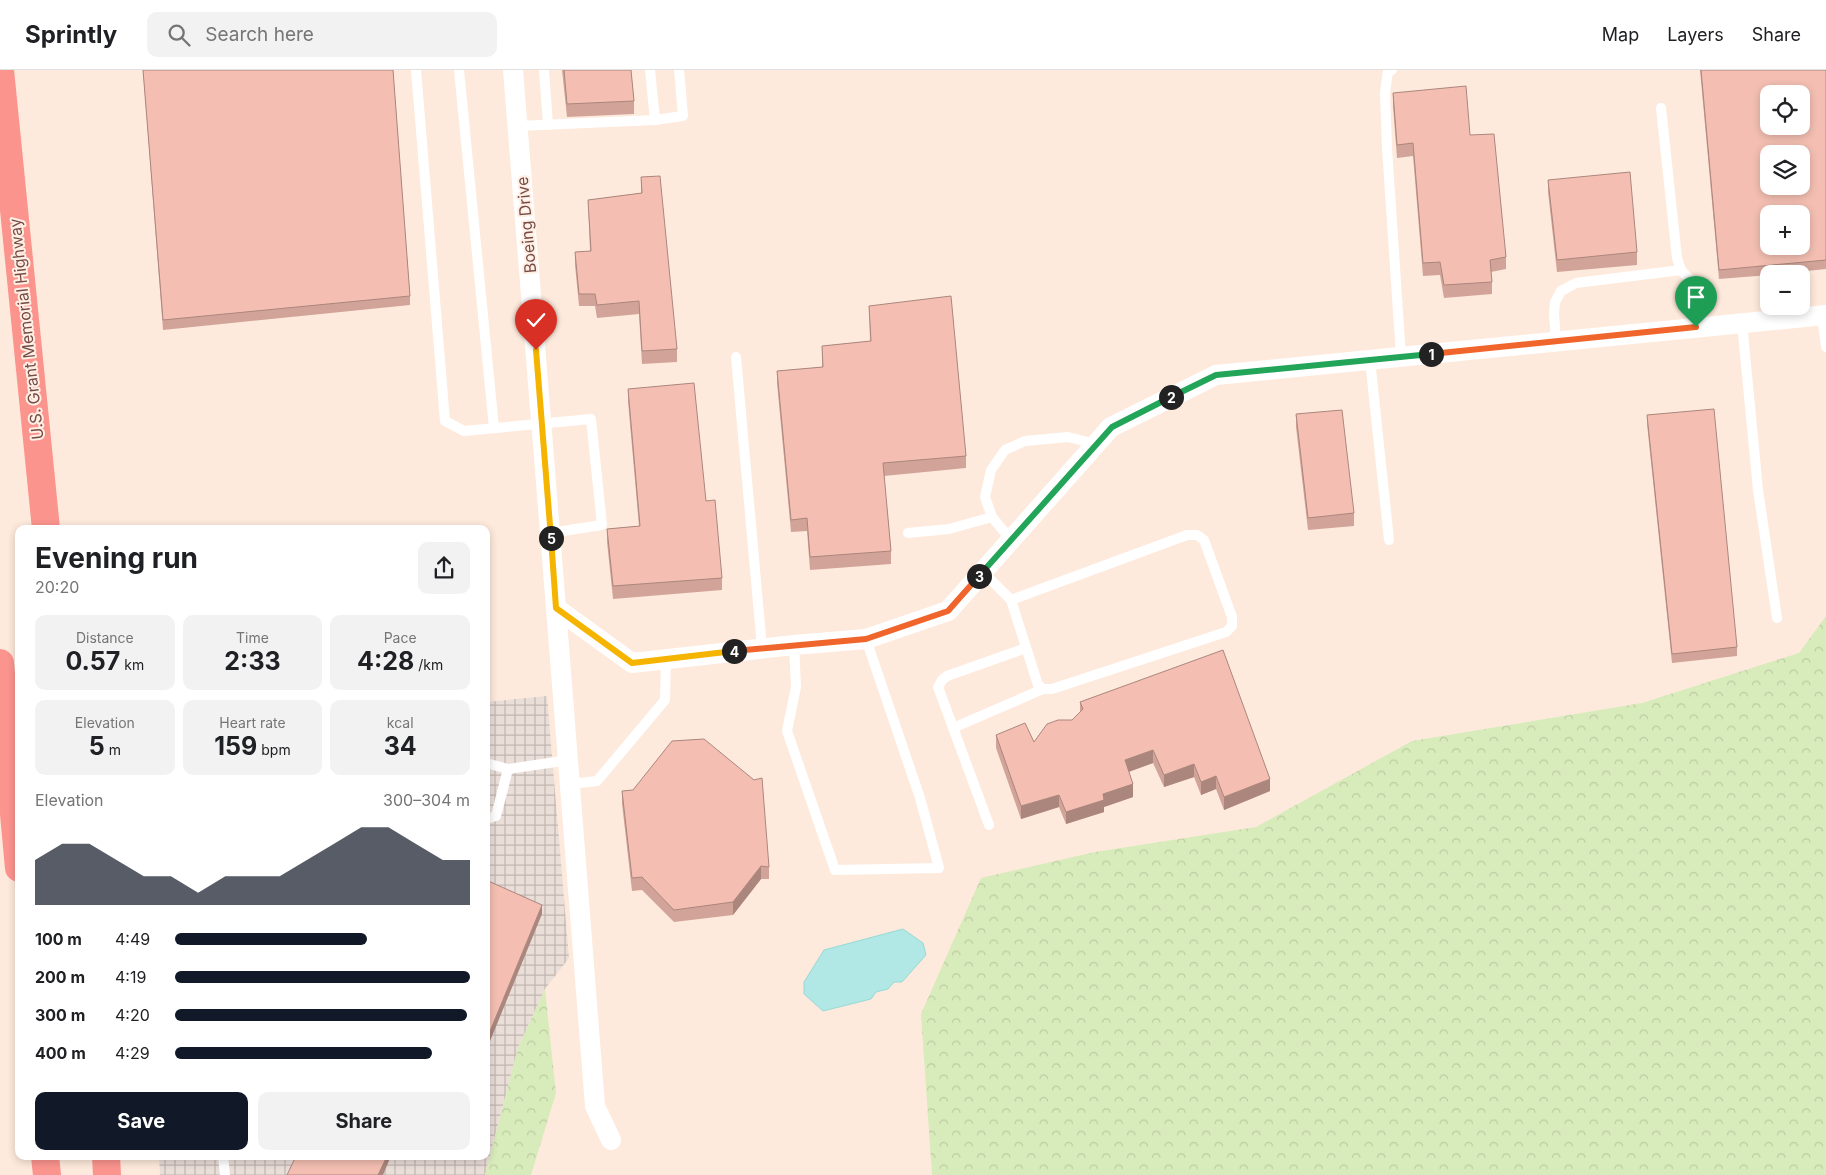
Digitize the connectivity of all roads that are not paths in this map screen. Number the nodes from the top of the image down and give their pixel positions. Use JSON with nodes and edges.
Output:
{"nodes":[{"id":1,"x":0,"y":70,"type":"edge"},
{"id":2,"x":416,"y":70,"type":"edge"},
{"id":3,"x":459,"y":70,"type":"edge"},
{"id":4,"x":513,"y":70,"type":"edge"},
{"id":5,"x":544,"y":70,"type":"edge"},
{"id":6,"x":650,"y":70,"type":"edge"},
{"id":7,"x":679,"y":70,"type":"edge"},
{"id":8,"x":1392,"y":70,"type":"edge"},
{"id":9,"x":1661,"y":108,"type":"dead end"},
{"id":10,"x":655,"y":120,"type":"junction"},
{"id":11,"x":548,"y":125,"type":"junction"},
{"id":12,"x":518,"y":126,"type":"junction"},
{"id":13,"x":1681,"y":270,"type":"junction"},
{"id":14,"x":1824,"y":315,"type":"edge"},
{"id":15,"x":1742,"y":323,"type":"junction"},
{"id":16,"x":1696,"y":327,"type":"junction"},
{"id":17,"x":1556,"y":341,"type":"junction"},
{"id":18,"x":1826,"y":348,"type":"edge"},
{"id":19,"x":1401,"y":356,"type":"junction"},
{"id":20,"x":736,"y":357,"type":"dead end"},
{"id":21,"x":1370,"y":360,"type":"junction"},
{"id":22,"x":542,"y":424,"type":"junction"},
{"id":23,"x":494,"y":428,"type":"junction"},
{"id":24,"x":1096,"y":444,"type":"junction"},
{"id":25,"x":992,"y":517,"type":"junction"},
{"id":26,"x":46,"y":525,"type":"edge"},
{"id":27,"x":908,"y":532,"type":"dead end"},
{"id":28,"x":550,"y":533,"type":"junction"},
{"id":29,"x":1011,"y":540,"type":"junction"},
{"id":30,"x":1389,"y":540,"type":"dead end"},
{"id":31,"x":983,"y":572,"type":"junction"},
{"id":32,"x":1011,"y":600,"type":"junction"},
{"id":33,"x":556,"y":608,"type":"junction"},
{"id":34,"x":1776,"y":618,"type":"dead end"},
{"id":35,"x":866,"y":639,"type":"junction"},
{"id":36,"x":794,"y":645,"type":"junction"},
{"id":37,"x":762,"y":648,"type":"junction"},
{"id":38,"x":1026,"y":648,"type":"junction"},
{"id":39,"x":666,"y":659,"type":"junction"},
{"id":40,"x":0,"y":663,"type":"edge"},
{"id":41,"x":1043,"y":689,"type":"junction"},
{"id":42,"x":953,"y":728,"type":"junction"},
{"id":43,"x":569,"y":760,"type":"junction"},
{"id":44,"x":490,"y":764,"type":"edge"},
{"id":45,"x":508,"y":769,"type":"junction"},
{"id":46,"x":570,"y":784,"type":"junction"},
{"id":47,"x":490,"y":818,"type":"edge"},
{"id":48,"x":15,"y":825,"type":"edge"},
{"id":49,"x":989,"y":825,"type":"dead end"},
{"id":50,"x":611,"y":1140,"type":"dead end"},
{"id":51,"x":45,"y":1160,"type":"edge"},
{"id":52,"x":106,"y":1160,"type":"edge"},
{"id":53,"x":223,"y":1160,"type":"edge"},
{"id":54,"x":47,"y":1175,"type":"edge"},
{"id":55,"x":107,"y":1175,"type":"edge"},
{"id":56,"x":225,"y":1175,"type":"edge"}],
"edges":[{"from":1,"to":26,"type":"highway","name":"U.S. Grant Memorial Highway"},
{"from":2,"to":23,"type":"lane"},
{"from":3,"to":23,"type":"lane"},
{"from":4,"to":12,"type":"street","name":"Boeing Drive"},
{"from":5,"to":11,"type":"lane"},
{"from":6,"to":10,"type":"lane"},
{"from":7,"to":10,"type":"lane"},
{"from":8,"to":19,"type":"lane"},
{"from":9,"to":13,"type":"lane"},
{"from":10,"to":11,"type":"lane"},
{"from":11,"to":12,"type":"lane"},
{"from":12,"to":22,"type":"street","name":"Boeing Drive"},
{"from":13,"to":16,"type":"lane"},
{"from":13,"to":17,"type":"lane"},
{"from":14,"to":15,"type":"street"},
{"from":14,"to":18,"type":"lane"},
{"from":15,"to":16,"type":"street"},
{"from":15,"to":34,"type":"lane"},
{"from":16,"to":17,"type":"street"},
{"from":17,"to":19,"type":"street"},
{"from":19,"to":21,"type":"street"},
{"from":20,"to":37,"type":"lane"},
{"from":21,"to":24,"type":"street"},
{"from":21,"to":30,"type":"lane"},
{"from":22,"to":23,"type":"lane"},
{"from":22,"to":28,"type":"street","name":"Boeing Drive"},
{"from":22,"to":28,"type":"lane"},
{"from":24,"to":25,"type":"lane"},
{"from":24,"to":29,"type":"street"},
{"from":25,"to":27,"type":"lane"},
{"from":25,"to":29,"type":"lane"},
{"from":28,"to":33,"type":"street","name":"Boeing Drive"},
{"from":29,"to":31,"type":"street"},
{"from":31,"to":32,"type":"lane"},
{"from":31,"to":35,"type":"street"},
{"from":32,"to":38,"type":"lane"},
{"from":32,"to":41,"type":"lane"},
{"from":33,"to":39,"type":"street"},
{"from":33,"to":43,"type":"street","name":"Boeing Drive"},
{"from":35,"to":36,"type":"street"},
{"from":35,"to":36,"type":"lane"},
{"from":36,"to":37,"type":"street"},
{"from":37,"to":39,"type":"street"},
{"from":38,"to":41,"type":"lane"},
{"from":38,"to":42,"type":"lane"},
{"from":39,"to":46,"type":"lane"},
{"from":40,"to":48,"type":"highway"},
{"from":41,"to":42,"type":"lane"},
{"from":42,"to":49,"type":"lane"},
{"from":43,"to":45,"type":"lane"},
{"from":43,"to":46,"type":"street","name":"Boeing Drive"},
{"from":44,"to":45,"type":"lane"},
{"from":45,"to":47,"type":"lane"},
{"from":46,"to":50,"type":"street","name":"Boeing Drive"},
{"from":51,"to":54,"type":"highway"},
{"from":52,"to":55,"type":"highway"},
{"from":53,"to":56,"type":"lane"}]}
